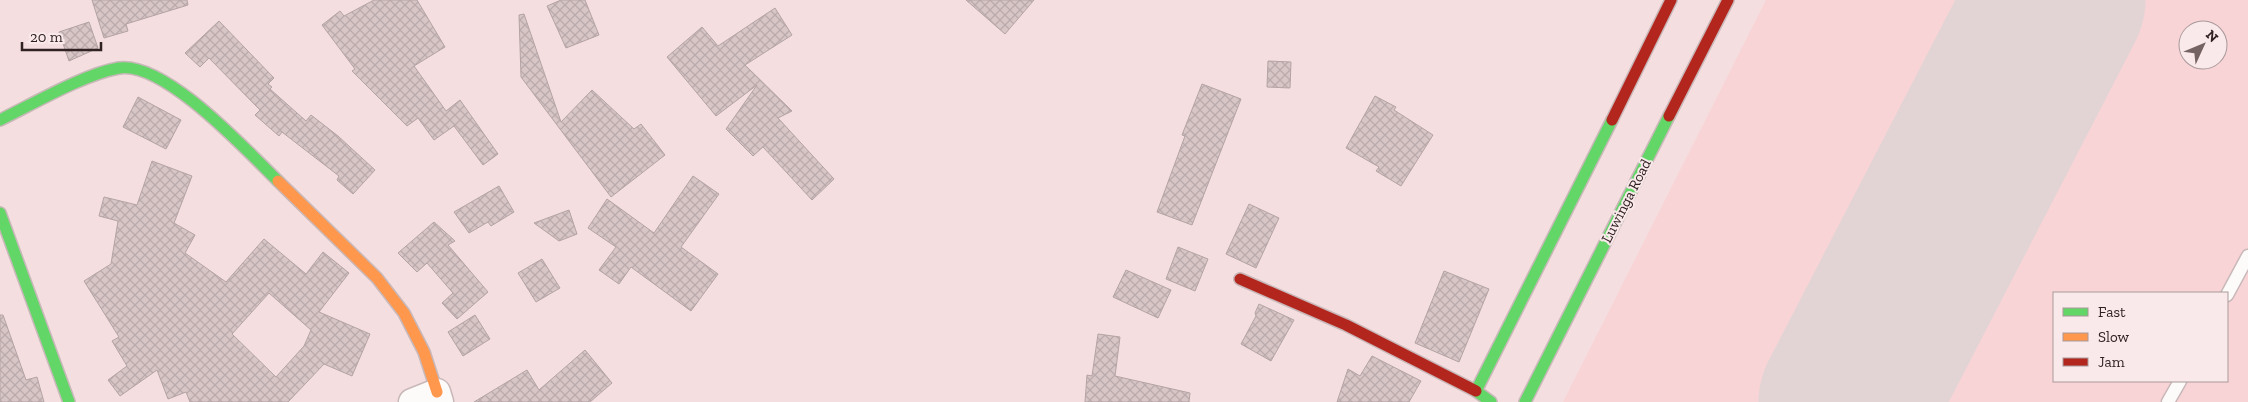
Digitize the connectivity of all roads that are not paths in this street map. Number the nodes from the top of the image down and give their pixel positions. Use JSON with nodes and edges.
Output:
{"nodes":[{"id":1,"x":1671,"y":0,"type":"edge"},
{"id":2,"x":1728,"y":0,"type":"edge"},
{"id":3,"x":0,"y":120,"type":"edge"},
{"id":4,"x":0,"y":213,"type":"edge"},
{"id":5,"x":2248,"y":256,"type":"edge"},
{"id":6,"x":1240,"y":279,"type":"dead end"},
{"id":7,"x":2228,"y":293,"type":"edge"},
{"id":8,"x":2179,"y":382,"type":"edge"},
{"id":9,"x":1476,"y":391,"type":"junction"},
{"id":10,"x":438,"y":397,"type":"edge"},
{"id":11,"x":68,"y":402,"type":"edge"},
{"id":12,"x":412,"y":402,"type":"edge"},
{"id":13,"x":1491,"y":402,"type":"edge"},
{"id":14,"x":1525,"y":402,"type":"edge"},
{"id":15,"x":2168,"y":402,"type":"edge"}],
"edges":[{"from":1,"to":9,"type":"main road"},
{"from":2,"to":14,"type":"main road","name":"Luwinga Road"},
{"from":3,"to":10,"type":"main road"},
{"from":4,"to":11,"type":"main road"},
{"from":5,"to":7,"type":"lane"},
{"from":6,"to":9,"type":"main road"},
{"from":8,"to":15,"type":"lane"},
{"from":9,"to":13,"type":"main road"},
{"from":10,"to":12,"type":"street"}]}
